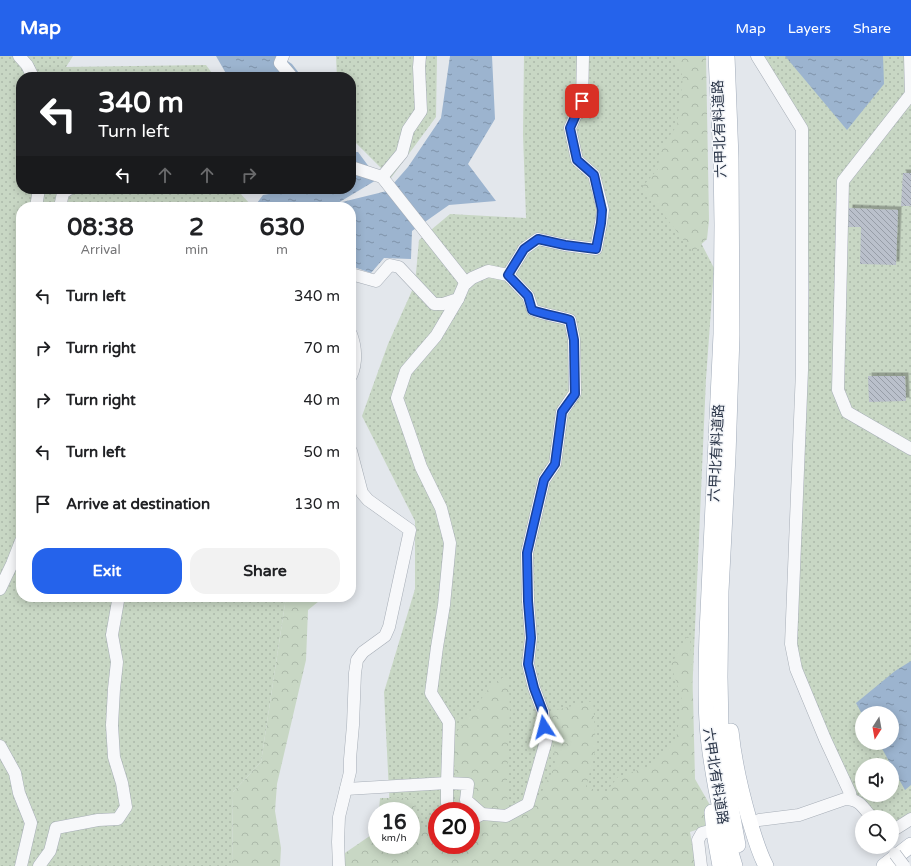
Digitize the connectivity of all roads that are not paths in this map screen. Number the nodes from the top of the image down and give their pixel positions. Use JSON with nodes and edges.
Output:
{"nodes":[{"id":1,"x":19,"y":56,"type":"edge"},
{"id":2,"x":283,"y":56,"type":"edge"},
{"id":3,"x":420,"y":56,"type":"edge"},
{"id":4,"x":583,"y":56,"type":"edge"},
{"id":5,"x":716,"y":56,"type":"edge"},
{"id":6,"x":727,"y":56,"type":"edge"},
{"id":7,"x":757,"y":56,"type":"edge"},
{"id":8,"x":910,"y":56,"type":"edge"},
{"id":9,"x":30,"y":72,"type":"edge"},
{"id":10,"x":288,"y":72,"type":"edge"},
{"id":11,"x":356,"y":168,"type":"edge"},
{"id":12,"x":382,"y":176,"type":"junction"},
{"id":13,"x":356,"y":275,"type":"edge"},
{"id":14,"x":508,"y":275,"type":"junction"},
{"id":15,"x":466,"y":283,"type":"junction"},
{"id":16,"x":458,"y":299,"type":"junction"},
{"id":17,"x":911,"y":449,"type":"edge"},
{"id":18,"x":356,"y":470,"type":"edge"},
{"id":19,"x":16,"y":554,"type":"edge"},
{"id":20,"x":0,"y":589,"type":"edge"},
{"id":21,"x":721,"y":591,"type":"junction"},
{"id":22,"x":118,"y":602,"type":"edge"},
{"id":23,"x":0,"y":746,"type":"edge"},
{"id":24,"x":711,"y":764,"type":"junction"},
{"id":25,"x":447,"y":782,"type":"junction"},
{"id":26,"x":346,"y":789,"type":"junction"},
{"id":27,"x":851,"y":799,"type":"junction"},
{"id":28,"x":447,"y":802,"type":"edge"},
{"id":29,"x":865,"y":810,"type":"edge"},
{"id":30,"x":482,"y":814,"type":"joint"},
{"id":31,"x":911,"y":818,"type":"edge"},
{"id":32,"x":759,"y":820,"type":"dead end"},
{"id":33,"x":899,"y":826,"type":"edge"},
{"id":34,"x":713,"y":830,"type":"dead end"},
{"id":35,"x":733,"y":845,"type":"junction"},
{"id":36,"x":911,"y":845,"type":"edge"},
{"id":37,"x":911,"y":853,"type":"edge"},
{"id":38,"x":893,"y":856,"type":"edge"},
{"id":39,"x":911,"y":862,"type":"edge"},
{"id":40,"x":21,"y":866,"type":"edge"},
{"id":41,"x":39,"y":866,"type":"edge"},
{"id":42,"x":339,"y":866,"type":"edge"},
{"id":43,"x":701,"y":866,"type":"edge"},
{"id":44,"x":720,"y":866,"type":"edge"},
{"id":45,"x":733,"y":866,"type":"edge"},
{"id":46,"x":742,"y":866,"type":"edge"},
{"id":47,"x":746,"y":866,"type":"edge"},
{"id":48,"x":766,"y":866,"type":"edge"},
{"id":49,"x":884,"y":866,"type":"edge"},
{"id":50,"x":905,"y":866,"type":"edge"}],
"edges":[{"from":1,"to":9,"type":"street"},
{"from":2,"to":10,"type":"street"},
{"from":3,"to":12,"type":"street"},
{"from":4,"to":14,"type":"street"},
{"from":5,"to":24,"type":"main road","name":"六甲北有料道路"},
{"from":6,"to":21,"type":"main road","name":"六甲北有料道路"},
{"from":7,"to":27,"type":"street"},
{"from":8,"to":17,"type":"street"},
{"from":11,"to":12,"type":"street"},
{"from":12,"to":15,"type":"street"},
{"from":13,"to":16,"type":"street"},
{"from":14,"to":15,"type":"street"},
{"from":14,"to":30,"type":"street"},
{"from":15,"to":16,"type":"street"},
{"from":16,"to":25,"type":"street"},
{"from":18,"to":26,"type":"street"},
{"from":19,"to":20,"type":"street"},
{"from":21,"to":35,"type":"main road","name":"六甲北有料道路"},
{"from":21,"to":48,"type":"main road"},
{"from":22,"to":41,"type":"street"},
{"from":23,"to":40,"type":"street"},
{"from":24,"to":35,"type":"main road","name":"六甲北有料道路"},
{"from":24,"to":44,"type":"main road"},
{"from":25,"to":26,"type":"street"},
{"from":25,"to":28,"type":"street"},
{"from":25,"to":30,"type":"street"},
{"from":26,"to":42,"type":"street"},
{"from":27,"to":29,"type":"street"},
{"from":27,"to":32,"type":"street"},
{"from":31,"to":33,"type":"street"},
{"from":34,"to":43,"type":"street"},
{"from":35,"to":45,"type":"main road","name":"六甲北有料道路"},
{"from":35,"to":46,"type":"main road","name":"六甲北有料道路"},
{"from":35,"to":47,"type":"main road","name":"六甲北有料道路"},
{"from":36,"to":49,"type":"main road"},
{"from":37,"to":38,"type":"main road"},
{"from":38,"to":50,"type":"street","bridge":true},
{"from":39,"to":50,"type":"main road"}]}
